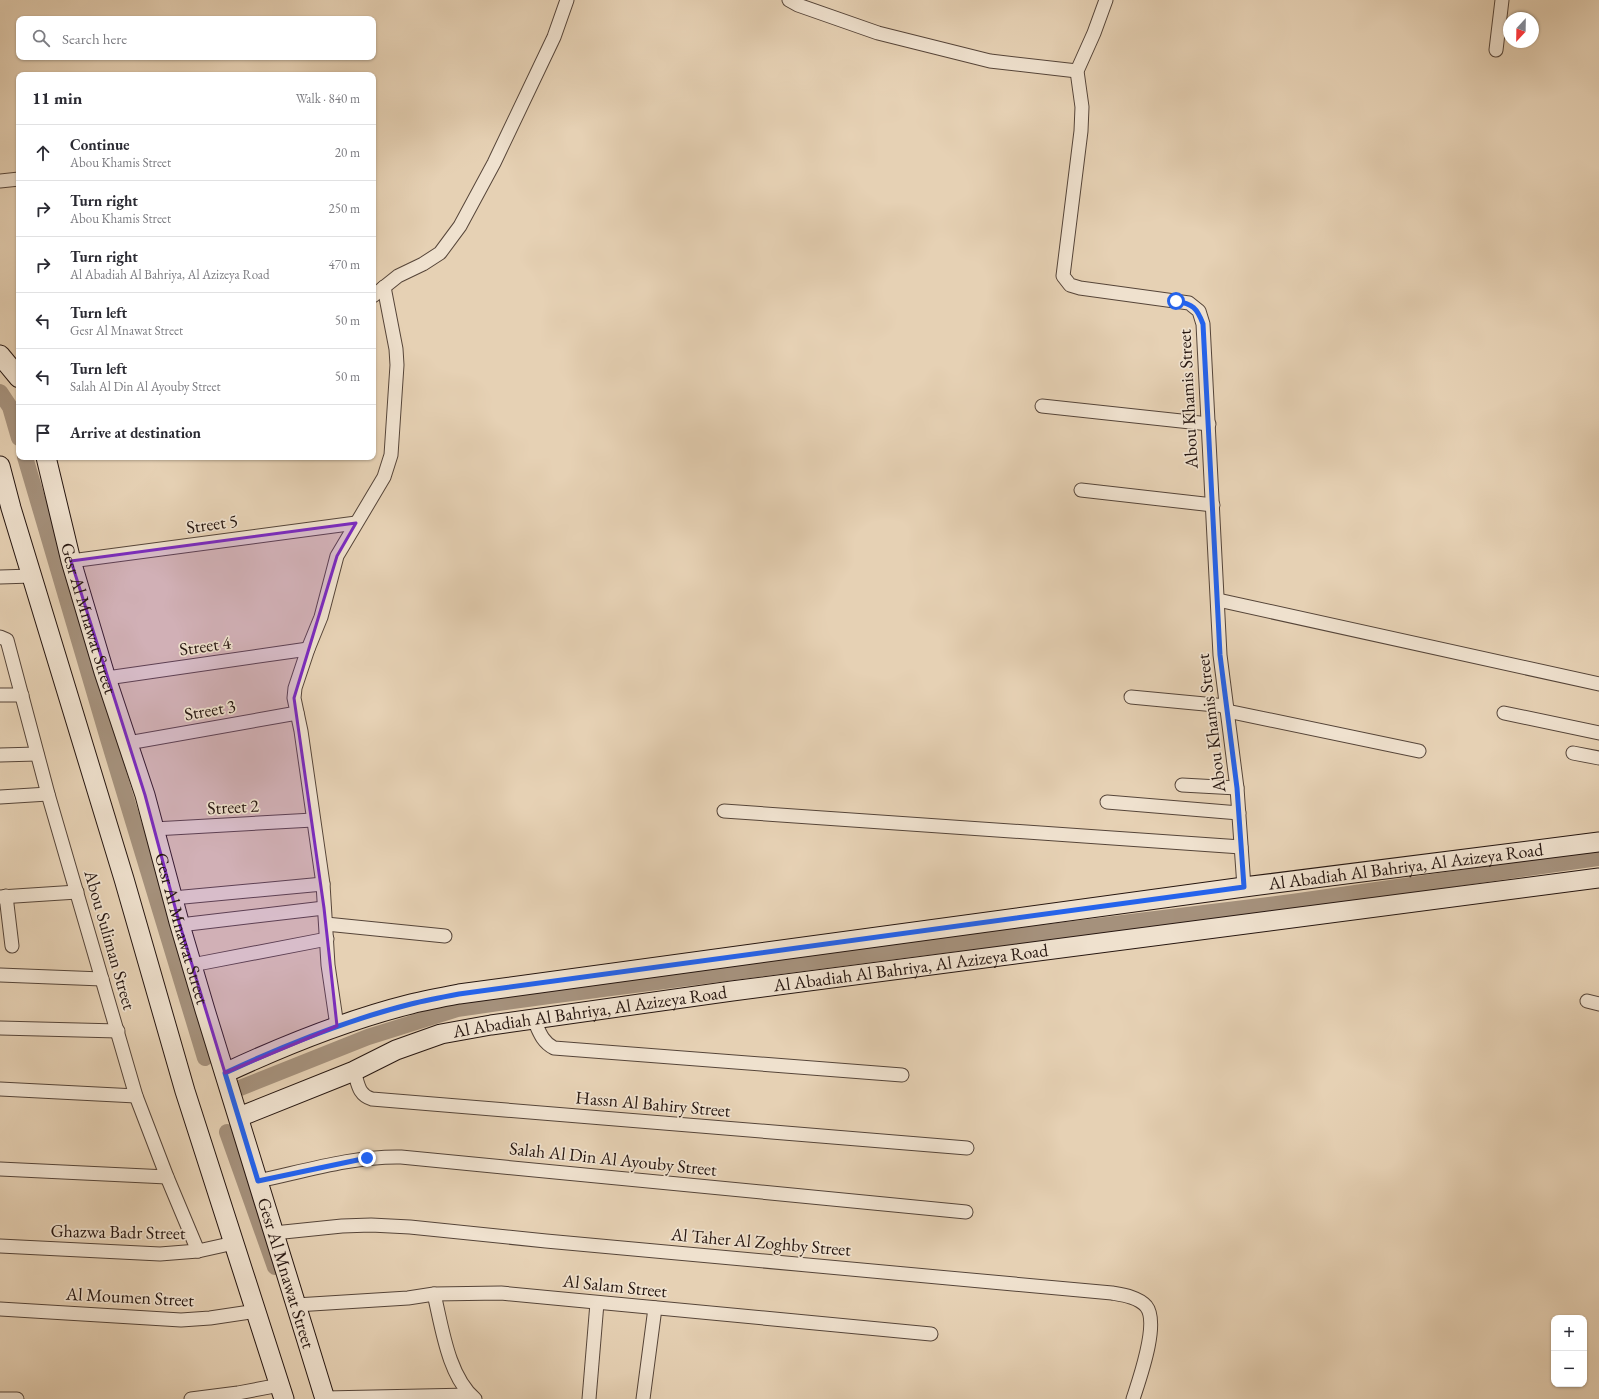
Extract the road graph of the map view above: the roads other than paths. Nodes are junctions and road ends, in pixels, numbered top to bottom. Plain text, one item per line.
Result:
1 (567, 0) edge
2 (789, 0) edge
3 (1106, 0) edge
4 (1502, 0) edge
5 (1496, 50) dead end
6 (1077, 71) junction
7 (16, 180) edge
8 (0, 181) edge
9 (384, 287) junction
10 (376, 294) edge
11 (0, 355) edge
12 (16, 374) edge
13 (1042, 406) dead end
14 (1208, 424) junction
15 (47, 460) edge
16 (0, 466) edge
17 (1081, 490) dead end
18 (1213, 505) junction
19 (6, 508) edge
20 (356, 523) junction
21 (71, 561) junction
22 (32, 576) junction
23 (0, 577) edge
24 (1218, 600) junction
25 (0, 637) edge
26 (308, 649) junction
27 (107, 678) junction
28 (1599, 684) edge
29 (0, 695) edge
30 (22, 695) junction
31 (1131, 697) dead end
32 (1227, 708) junction
33 (1504, 712) dead end
34 (297, 713) junction
35 (1599, 733) edge
36 (128, 742) junction
37 (1419, 751) dead end
38 (1573, 753) dead end
39 (37, 754) junction
40 (0, 755) edge
41 (1599, 758) edge
42 (1182, 785) dead end
43 (1237, 788) junction
44 (48, 794) junction
45 (0, 797) edge
46 (1106, 802) dead end
47 (724, 811) dead end
48 (1239, 813) junction
49 (313, 820) junction
50 (154, 829) junction
51 (1599, 842) edge
52 (1242, 847) junction
53 (1599, 878) edge
54 (323, 884) junction
55 (1244, 887) junction
56 (76, 892) junction
57 (3, 896) edge
58 (173, 898) junction
59 (324, 908) junction
60 (326, 924) junction
61 (180, 925) junction
62 (445, 936) dead end
63 (327, 939) junction
64 (12, 946) dead end
65 (192, 965) junction
66 (0, 975) edge
67 (102, 979) junction
68 (534, 1020) junction
69 (337, 1026) junction
70 (0, 1028) edge
71 (118, 1032) junction
72 (354, 1071) junction
73 (225, 1073) junction
74 (902, 1075) dead end
75 (0, 1090) edge
76 (136, 1096) junction
77 (238, 1117) junction
78 (967, 1148) dead end
79 (0, 1169) edge
80 (167, 1177) junction
81 (258, 1181) junction
82 (966, 1212) dead end
83 (274, 1233) junction
84 (234, 1243) junction
85 (0, 1246) edge
86 (198, 1251) junction
87 (434, 1294) junction
88 (597, 1303) junction
89 (296, 1305) junction
90 (655, 1308) junction
91 (0, 1309) edge
92 (257, 1311) junction
93 (931, 1334) dead end
94 (282, 1392) edge
95 (248, 1395) edge
96 (473, 1397) edge
97 (0, 1399) edge
98 (17, 1399) edge
99 (191, 1399) edge
100 (325, 1399) edge
101 (589, 1399) edge
102 (643, 1399) edge
103 (1133, 1399) edge

1 - 9 street
2 - 6 street
3 - 6 street
4 - 5 street
6 - 14 street, Abou Khamis Street
7 - 8 street
9 - 10 street
9 - 20 street
11 - 12 street
13 - 14 street
14 - 18 street, Abou Khamis Street
15 - 21 street, Gesr Al Mnawat Street
16 - 19 street
17 - 18 street
18 - 24 street, Abou Khamis Street
19 - 22 street
20 - 21 street, Street 5
20 - 26 street
21 - 27 street, Gesr Al Mnawat Street
22 - 23 street
22 - 84 street
24 - 28 street
24 - 32 street, Abou Khamis Street
25 - 30 street, Abou Suliman Street
26 - 27 street, Street 4
26 - 34 street
27 - 36 street, Gesr Al Mnawat Street
29 - 30 street
30 - 39 street, Abou Suliman Street
31 - 32 street
32 - 37 street
32 - 43 street, Abou Khamis Street
33 - 35 street
34 - 36 street, Street 3
34 - 49 street
36 - 50 street, Gesr Al Mnawat Street
38 - 41 street
39 - 40 street
39 - 44 street, Abou Suliman Street
42 - 43 street
43 - 48 street, Abou Khamis Street
44 - 45 street
44 - 56 street, Abou Suliman Street
46 - 48 street
47 - 52 street
48 - 52 street, Abou Khamis Street
49 - 50 street, Street 2
49 - 54 street
50 - 58 street, Gesr Al Mnawat Street
51 - 55 street, Al Abadiah Al Bahriya, Al Azizeya Road
52 - 55 street, Abou Khamis Street
53 - 68 street, Al Abadiah Al Bahriya, Al Azizeya Road
54 - 58 street
54 - 59 street
55 - 69 street, Al Abadiah Al Bahriya, Al Azizeya Road
56 - 57 street
56 - 67 street, Abou Suliman Street
57 - 64 street
58 - 61 street, Gesr Al Mnawat Street
59 - 60 street
59 - 61 street
60 - 62 street
60 - 63 street
61 - 65 street, Gesr Al Mnawat Street
63 - 65 street
63 - 69 street
65 - 73 street, Gesr Al Mnawat Street
66 - 67 street
67 - 71 street, Abou Suliman Street
68 - 72 street, Al Abadiah Al Bahriya, Al Azizeya Road
68 - 74 street
69 - 73 street, Al Abadiah Al Bahriya, Al Azizeya Road
70 - 71 street
71 - 76 street, Abou Suliman Street
72 - 77 street, Al Abadiah Al Bahriya, Al Azizeya Road
72 - 78 street, Hassn Al Bahiry Street
73 - 77 street, Gesr Al Mnawat Street
75 - 76 street
76 - 80 street, Abou Suliman Street
77 - 81 street, Gesr Al Mnawat Street
79 - 80 street
80 - 86 street, Abou Suliman Street
81 - 82 street, Salah Al Din Al Ayouby Street
81 - 83 street, Gesr Al Mnawat Street
83 - 89 street, Gesr Al Mnawat Street
83 - 103 street, Al Taher Al Zoghby Street
84 - 86 street, Ghazwa Badr Street
84 - 92 street
85 - 86 street, Ghazwa Badr Street
87 - 88 street, Al Salam Street
87 - 89 street, Al Salam Street
87 - 96 street
88 - 90 street, Al Salam Street
88 - 101 street
89 - 100 street, Gesr Al Mnawat Street
90 - 93 street, Al Salam Street
90 - 102 street
91 - 92 street, Al Moumen Street
92 - 94 street
94 - 95 street
95 - 99 street
96 - 100 street
97 - 98 street

